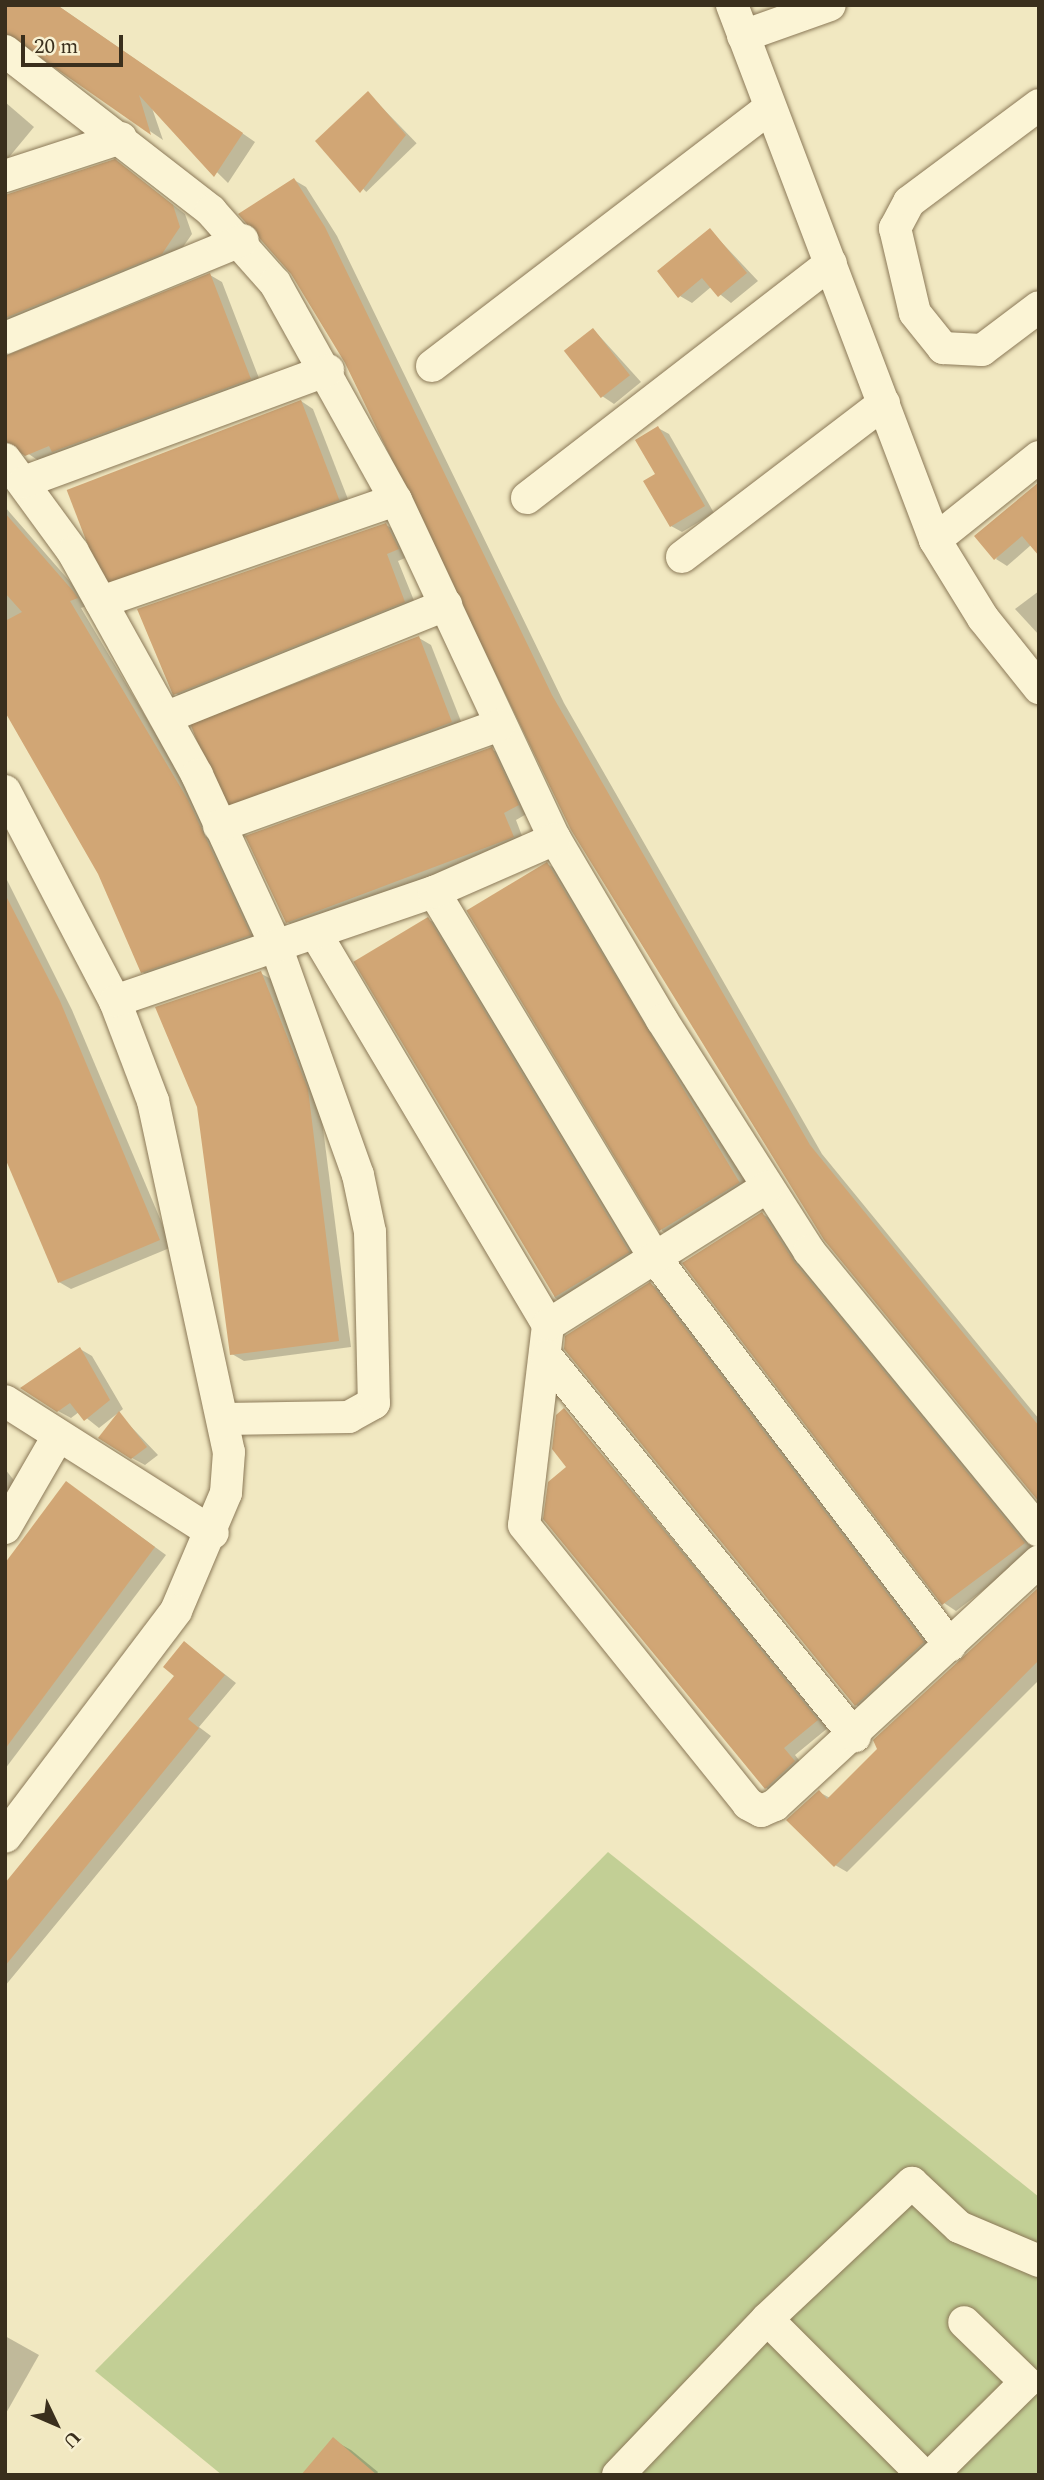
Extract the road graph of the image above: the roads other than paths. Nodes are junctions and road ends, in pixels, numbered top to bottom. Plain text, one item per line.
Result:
1 (732, 5) edge
2 (830, 5) edge
3 (743, 36) junction
4 (5, 51) edge
5 (1039, 105) edge
6 (769, 108) junction
7 (121, 138) junction
8 (5, 176) edge
9 (243, 240) junction
10 (831, 263) junction
11 (1039, 307) edge
12 (5, 338) edge
13 (432, 366) dead end
14 (328, 370) junction
15 (884, 403) junction
16 (1039, 457) edge
17 (15, 470) edge
18 (527, 498) dead end
19 (396, 500) junction
20 (936, 540) junction
21 (682, 557) dead end
22 (101, 602) junction
23 (446, 605) junction
24 (1034, 673) edge
25 (167, 717) junction
26 (499, 725) junction
27 (5, 791) edge
28 (219, 826) junction
29 (555, 839) junction
30 (434, 892) junction
31 (316, 934) junction
32 (276, 946) junction
33 (115, 1001) junction
34 (767, 1187) junction
35 (655, 1258) junction
36 (548, 1325) junction
37 (547, 1356) junction
38 (7, 1406) edge
39 (224, 1419) junction
40 (57, 1438) junction
41 (5, 1528) edge
42 (1039, 1531) edge
43 (213, 1534) junction
44 (1039, 1561) edge
45 (950, 1646) junction
46 (855, 1736) junction
47 (5, 1837) edge
48 (1039, 2261) edge
49 (767, 2319) junction
50 (964, 2322) dead end
51 (1032, 2388) edge
52 (618, 2475) edge
53 (923, 2475) edge
54 (932, 2475) edge

1 - 3 street
2 - 3 street
3 - 6 street
4 - 7 street
5 - 11 street
6 - 10 street
6 - 13 street
7 - 8 street
7 - 9 street
9 - 12 street
9 - 14 street
10 - 15 street
10 - 18 street
14 - 17 street
14 - 19 street
15 - 20 street
15 - 21 street
16 - 20 street
17 - 22 street
19 - 22 street
19 - 23 street
20 - 24 street
22 - 25 street
23 - 25 street
23 - 26 street
25 - 28 street
26 - 28 street
26 - 29 street
27 - 33 street
28 - 32 street
29 - 30 street
29 - 34 street
30 - 31 street
30 - 35 street
31 - 32 street
31 - 36 street
32 - 33 street
32 - 39 street
33 - 39 street
34 - 35 street
34 - 42 street
35 - 36 street
35 - 45 street
36 - 37 street
37 - 46 street
37 - 46 street
38 - 40 street
39 - 43 street
40 - 41 street
40 - 43 street
43 - 47 street
44 - 45 street
45 - 46 street
48 - 49 street
49 - 52 street
49 - 53 street
50 - 51 street
51 - 54 street

